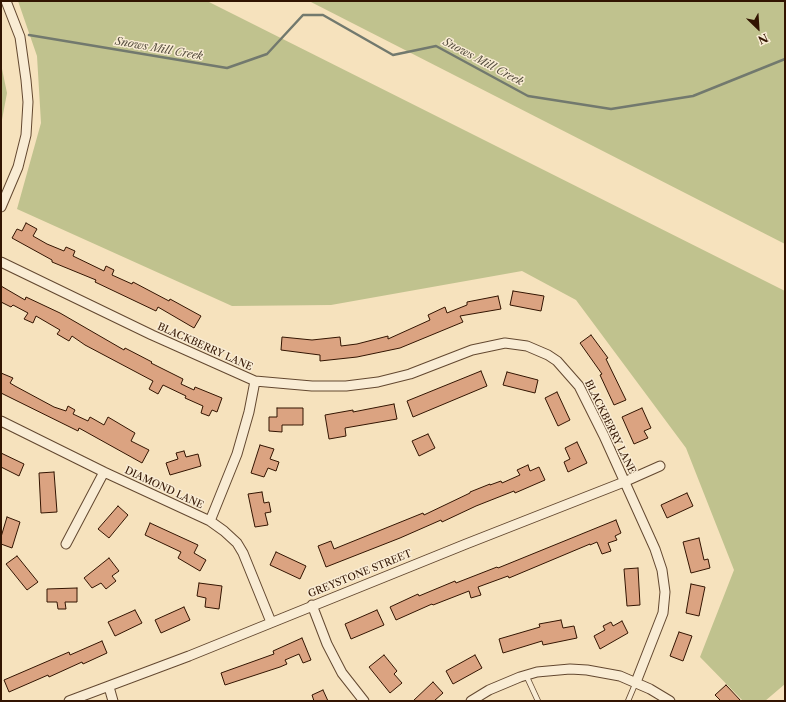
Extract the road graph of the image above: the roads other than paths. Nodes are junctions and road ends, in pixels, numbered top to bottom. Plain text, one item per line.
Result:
1 (6, 1) edge
2 (1, 207) edge
3 (1, 262) edge
4 (254, 380) junction
5 (1, 421) edge
6 (660, 466) dead end
7 (104, 472) junction
8 (624, 482) junction
9 (210, 521) junction
10 (66, 544) dead end
11 (312, 605) junction
12 (271, 622) junction
13 (526, 675) junction
14 (636, 682) junction
15 (109, 687) junction
16 (69, 701) edge
17 (113, 701) edge
18 (364, 701) edge
19 (472, 701) edge
20 (538, 701) edge
21 (628, 701) edge
22 (670, 701) edge

1 - 2 street
3 - 4 street, BLACKBERRY LANE
4 - 8 street, BLACKBERRY LANE
4 - 9 street
5 - 7 street, DIAMOND LANE
6 - 8 street, GREYSTONE STREET
7 - 9 street, DIAMOND LANE
7 - 10 street
8 - 11 street, GREYSTONE STREET
8 - 14 street, BLACKBERRY LANE
9 - 12 street, DIAMOND LANE
11 - 12 street, GREYSTONE STREET
11 - 18 street
12 - 15 street, GREYSTONE STREET
13 - 14 street
13 - 19 street
13 - 20 lane
14 - 21 lane
14 - 22 street
15 - 16 street, GREYSTONE STREET
15 - 17 street

